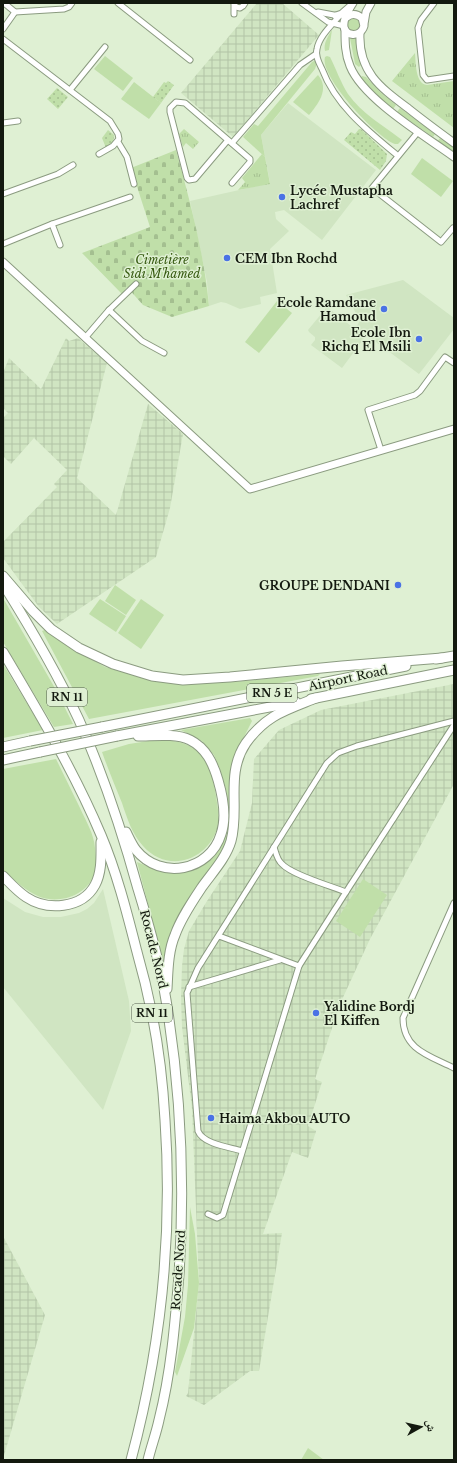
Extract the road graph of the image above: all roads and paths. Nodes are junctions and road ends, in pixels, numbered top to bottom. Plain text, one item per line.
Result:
1 (4, 3) edge
2 (72, 3) edge
3 (118, 3) edge
4 (234, 3) edge
5 (302, 3) edge
6 (371, 3) edge
7 (434, 3) edge
8 (244, 4) edge
9 (352, 5) edge
10 (313, 11) junction
11 (15, 12) junction
12 (341, 16) junction
13 (330, 23) junction
14 (364, 24) junction
15 (344, 28) junction
16 (3, 29) edge
17 (360, 33) junction
18 (3, 39) edge
19 (105, 47) dead end
20 (316, 54) junction
21 (190, 60) dead end
22 (367, 68) junction
23 (354, 74) junction
24 (454, 76) edge
25 (70, 90) junction
26 (18, 121) dead end
27 (3, 123) edge
28 (418, 132) junction
29 (118, 142) junction
30 (230, 142) junction
31 (454, 143) edge
32 (99, 154) dead end
33 (397, 155) junction
34 (454, 157) edge
35 (73, 165) dead end
36 (232, 183) dead end
37 (134, 184) dead end
38 (3, 194) edge
39 (130, 197) dead end
40 (52, 224) junction
41 (454, 229) edge
42 (3, 244) edge
43 (60, 245) dead end
44 (3, 262) edge
45 (136, 284) dead end
46 (109, 310) junction
47 (85, 338) junction
48 (164, 354) dead end
49 (454, 364) edge
50 (454, 429) edge
51 (381, 450) junction
52 (3, 576) edge
53 (3, 584) edge
54 (3, 652) edge
55 (454, 656) edge
56 (442, 658) junction
57 (454, 670) edge
58 (316, 698) junction
59 (454, 721) edge
60 (454, 725) edge
61 (117, 736) junction
62 (3, 747) edge
63 (3, 760) edge
64 (117, 816) junction
65 (102, 837) junction
66 (274, 847) junction
67 (3, 876) edge
68 (346, 892) junction
69 (454, 903) edge
70 (219, 936) junction
71 (280, 960) junction
72 (299, 966) junction
73 (189, 986) junction
74 (166, 998) junction
75 (454, 1068) edge
76 (242, 1151) junction
77 (208, 1214) dead end
78 (131, 1460) edge
79 (148, 1460) edge

1 - 11 street
2 - 11 street
3 - 21 street
4 - 8 street
5 - 10 street
6 - 14 street
7 - 24 street
9 - 12 street
10 - 12 street
10 - 13 street
11 - 16 street
12 - 13 street
12 - 14 street
12 - 15 street
13 - 15 street
13 - 20 street
14 - 17 street
15 - 17 street
15 - 23 street
17 - 22 street
18 - 25 street
19 - 25 street
20 - 30 street
20 - 33 street
22 - 23 street
22 - 31 street
23 - 28 street
25 - 29 street
26 - 27 street
28 - 33 street
28 - 34 street
29 - 32 street
29 - 37 street
30 - 30 street
30 - 36 street
33 - 41 street
35 - 38 street
39 - 40 street
40 - 42 street
40 - 43 street
44 - 47 street
45 - 46 street
46 - 47 street
46 - 48 street
47 - 51 street
49 - 51 street
50 - 51 street
52 - 56 highway
53 - 64 highway, Rocade Nord / RN 11
54 - 65 highway, Rocade Nord / RN 11
55 - 56 highway, Airport Road / RN 5 E
56 - 62 highway, Airport Road / RN 5 E, bridge
57 - 58 highway, Airport Road / RN 5 E
58 - 61 highway, Airport Road / RN 5 E
58 - 74 highway
59 - 66 street
60 - 68 street
61 - 63 highway, RN 5 E, bridge
61 - 64 highway
64 - 74 highway, Rocade Nord / RN 11
65 - 67 highway
65 - 78 highway, Rocade Nord / RN 11
66 - 68 street
66 - 70 street
68 - 72 street
69 - 75 street
70 - 71 street
70 - 73 street
71 - 72 street
71 - 73 street
72 - 76 street
73 - 76 street
74 - 79 highway, Rocade Nord / RN 11
76 - 77 street

